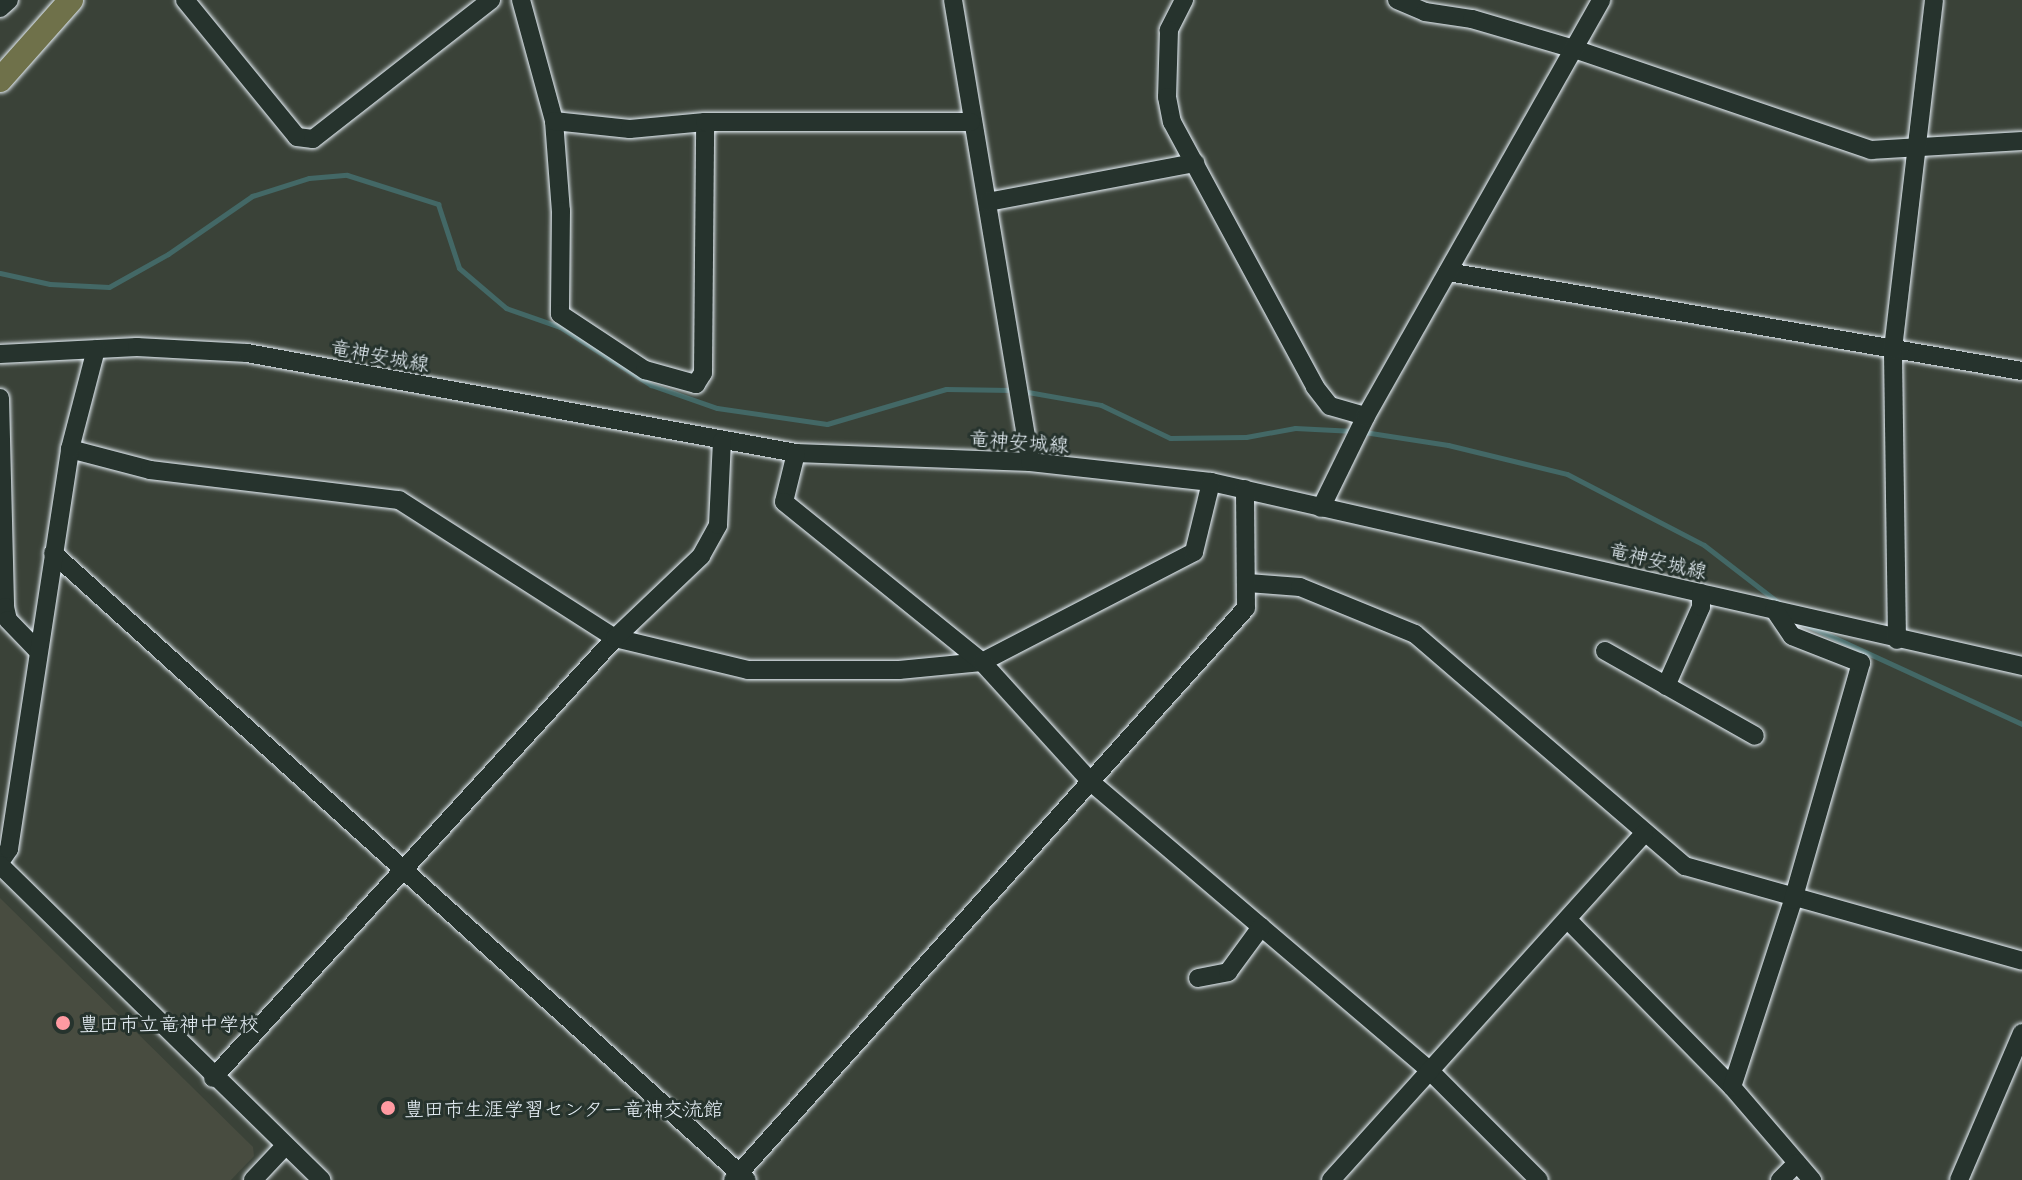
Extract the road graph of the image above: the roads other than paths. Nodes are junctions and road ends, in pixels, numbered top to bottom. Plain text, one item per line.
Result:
1 (9, 0) edge
2 (71, 0) edge
3 (185, 0) edge
4 (491, 0) edge
5 (521, 0) edge
6 (953, 0) edge
7 (1184, 0) edge
8 (1397, 0) edge
9 (1601, 0) edge
10 (1934, 0) edge
11 (0, 8) edge
12 (1574, 49) junction
13 (0, 80) edge
14 (554, 121) junction
15 (705, 122) junction
16 (971, 122) junction
17 (2022, 141) edge
18 (1920, 148) junction
19 (1195, 163) junction
20 (988, 202) junction
21 (1448, 272) junction
22 (96, 349) junction
23 (1893, 349) junction
24 (0, 354) edge
25 (2022, 371) edge
26 (0, 398) edge
27 (1366, 416) junction
28 (722, 441) junction
29 (70, 449) junction
30 (796, 453) junction
31 (1030, 462) junction
32 (1211, 482) junction
33 (1245, 489) junction
34 (1321, 508) junction
35 (53, 553) junction
36 (1248, 583) junction
37 (1701, 593) junction
38 (2, 606) edge
39 (1774, 609) junction
40 (615, 638) junction
41 (1897, 640) junction
42 (38, 651) junction
43 (1605, 651) dead end
44 (982, 662) junction
45 (2022, 666) edge
46 (1666, 686) junction
47 (1755, 736) dead end
48 (1092, 783) junction
49 (1644, 834) junction
50 (0, 864) edge
51 (404, 873) junction
52 (1793, 900) junction
53 (1568, 920) junction
54 (1261, 927) junction
55 (2022, 961) edge
56 (1198, 978) dead end
57 (2022, 1033) edge
58 (1430, 1071) junction
59 (213, 1078) junction
60 (1732, 1087) junction
61 (285, 1146) junction
62 (1797, 1163) junction
63 (739, 1178) edge
64 (253, 1180) edge
65 (322, 1180) edge
66 (1331, 1180) edge
67 (1539, 1180) edge
68 (1780, 1180) edge
69 (1812, 1180) edge
70 (1959, 1180) edge

1 - 11 street
2 - 13 main road
3 - 4 street
5 - 14 street
6 - 16 street
7 - 19 street
8 - 12 street
9 - 12 street
10 - 18 street
12 - 18 street
12 - 21 street
14 - 15 street
14 - 15 street
15 - 16 street
16 - 20 street
17 - 18 street
18 - 23 street
19 - 20 street
19 - 27 street
20 - 31 street
21 - 23 street
21 - 27 street
22 - 24 street, 竜神安城線
22 - 28 street, 竜神安城線
22 - 29 street
23 - 25 street
23 - 41 street
26 - 38 street
27 - 34 street
28 - 30 street, 竜神安城線
28 - 40 street
29 - 35 street
29 - 40 street
30 - 31 street, 竜神安城線
30 - 44 street
31 - 32 street, 竜神安城線
32 - 33 street, 竜神安城線
32 - 44 street
33 - 34 street, 竜神安城線
33 - 36 street
34 - 37 street, 竜神安城線
35 - 42 street
35 - 51 street
36 - 48 street
36 - 49 street
37 - 39 street, 竜神安城線
37 - 46 street
38 - 42 street
39 - 41 street, 竜神安城線
39 - 52 street
40 - 44 street
40 - 51 street
41 - 45 street, 竜神安城線
42 - 50 street
43 - 46 street
44 - 48 street
46 - 47 street
48 - 54 street
48 - 63 street
49 - 52 street
49 - 53 street
50 - 59 street
51 - 59 street
51 - 63 street
52 - 55 street
52 - 60 street
53 - 58 street
53 - 60 street
54 - 56 street
54 - 58 street
57 - 70 street
58 - 66 street
58 - 67 street
59 - 61 street
60 - 62 street
61 - 64 street
61 - 65 street
62 - 68 street
62 - 69 street

